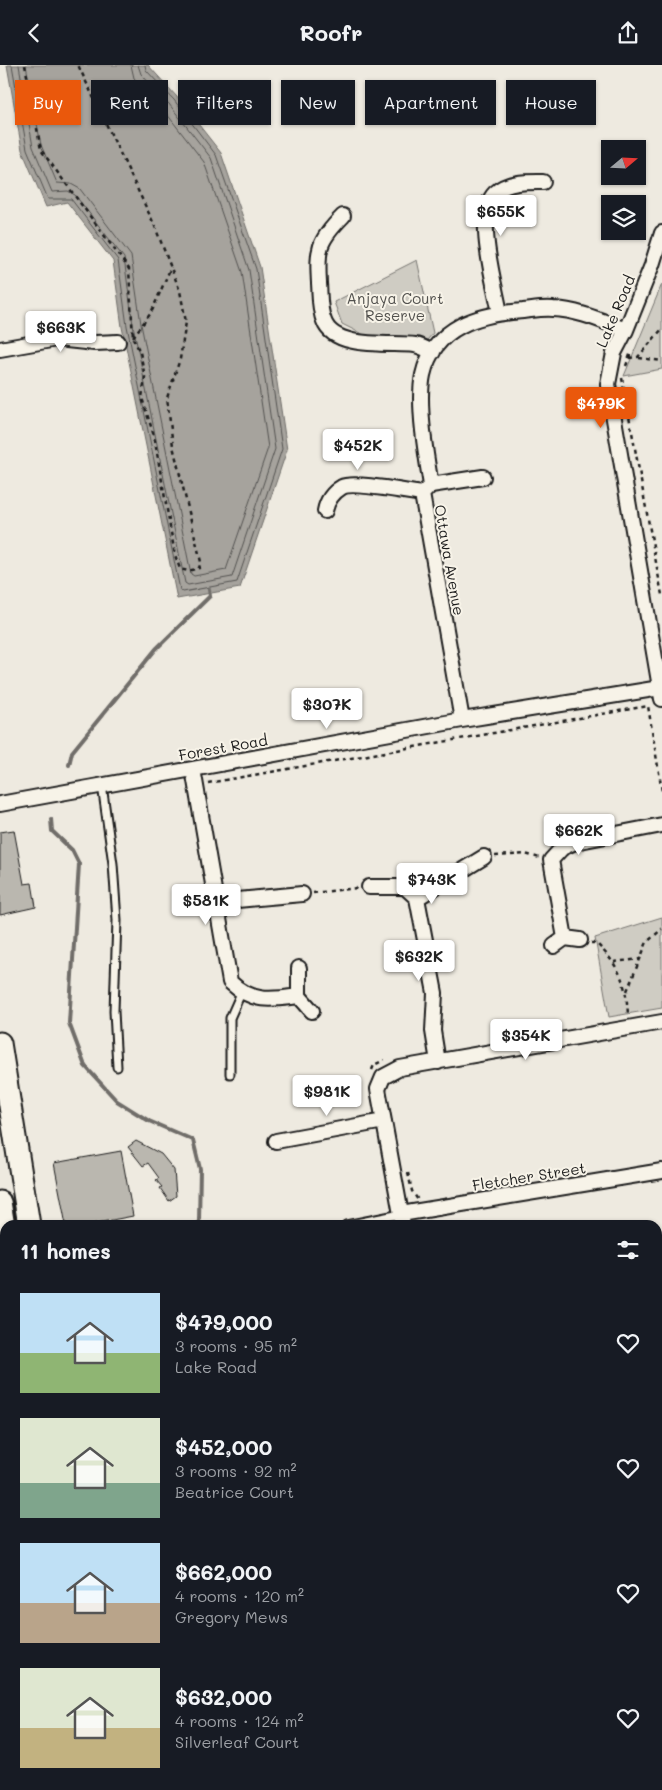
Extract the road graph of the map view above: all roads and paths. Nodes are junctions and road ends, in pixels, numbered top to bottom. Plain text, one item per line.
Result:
1 (25, 65) edge
2 (78, 65) edge
3 (543, 182) dead end
4 (343, 216) dead end
5 (662, 233) edge
6 (171, 267) junction
7 (500, 313) junction
8 (662, 329) edge
9 (626, 330) junction
10 (133, 338) junction
11 (118, 342) joint
12 (633, 345) dead end
13 (0, 349) edge
14 (433, 352) junction
15 (638, 357) junction
16 (628, 358) junction
17 (662, 361) edge
18 (625, 367) dead end
19 (622, 376) dead end
20 (483, 477) dead end
21 (427, 489) junction
22 (324, 511) dead end
23 (662, 595) edge
24 (657, 635) edge
25 (661, 693) edge
26 (462, 720) junction
27 (193, 769) junction
28 (204, 784) dead end
29 (102, 785) junction
30 (662, 791) edge
31 (0, 804) edge
32 (662, 825) edge
33 (484, 857) joint
34 (551, 860) junction
35 (368, 887) joint
36 (302, 894) joint
37 (417, 898) junction
38 (216, 902) junction
39 (662, 929) edge
40 (580, 941) joint
41 (640, 959) junction
42 (614, 962) junction
43 (299, 969) dead end
44 (626, 992) junction
45 (241, 993) junction
46 (299, 995) junction
47 (312, 1011) dead end
48 (628, 1015) dead end
49 (662, 1022) edge
50 (0, 1043) edge
51 (438, 1062) junction
52 (117, 1067) dead end
53 (230, 1074) dead end
54 (384, 1121) junction
55 (276, 1141) dead end
56 (662, 1171) edge
57 (408, 1172) dead end
58 (418, 1201) dead end
59 (0, 1202) edge
60 (3, 1220) edge
61 (28, 1220) edge
62 (402, 1220) edge

1 - 10 path
2 - 6 path
3 - 7 street
4 - 14 street
5 - 9 street, Lake Road
6 - 10 path
6 - 10 path
7 - 9 street, Ottawa Avenue
7 - 14 street, Ottawa Avenue
8 - 15 path
9 - 24 street, Lake Road
10 - 11 path
11 - 13 street
12 - 16 path
14 - 21 street, Ottawa Avenue
15 - 16 path
15 - 17 path
16 - 18 path
19 - 23 path
20 - 21 street
21 - 22 street
21 - 26 street, Ottawa Avenue
24 - 25 street, Lake Road
25 - 26 street, Forest Road
26 - 27 street, Forest Road
27 - 29 street, Forest Road
27 - 38 street
28 - 30 path
29 - 31 street, Forest Road
29 - 52 lane
32 - 34 street
33 - 34 path
33 - 37 street
34 - 40 street
35 - 36 path
35 - 37 street
36 - 38 street
37 - 51 street
38 - 45 street
39 - 41 path
40 - 42 path
41 - 42 path
41 - 44 path
42 - 44 path
43 - 46 street
44 - 48 path
45 - 46 street
45 - 53 lane
46 - 47 street
49 - 51 street
50 - 61 main road
51 - 54 street
54 - 55 street
54 - 62 street
56 - 62 street, Fletcher Street
57 - 58 path
59 - 60 main road

